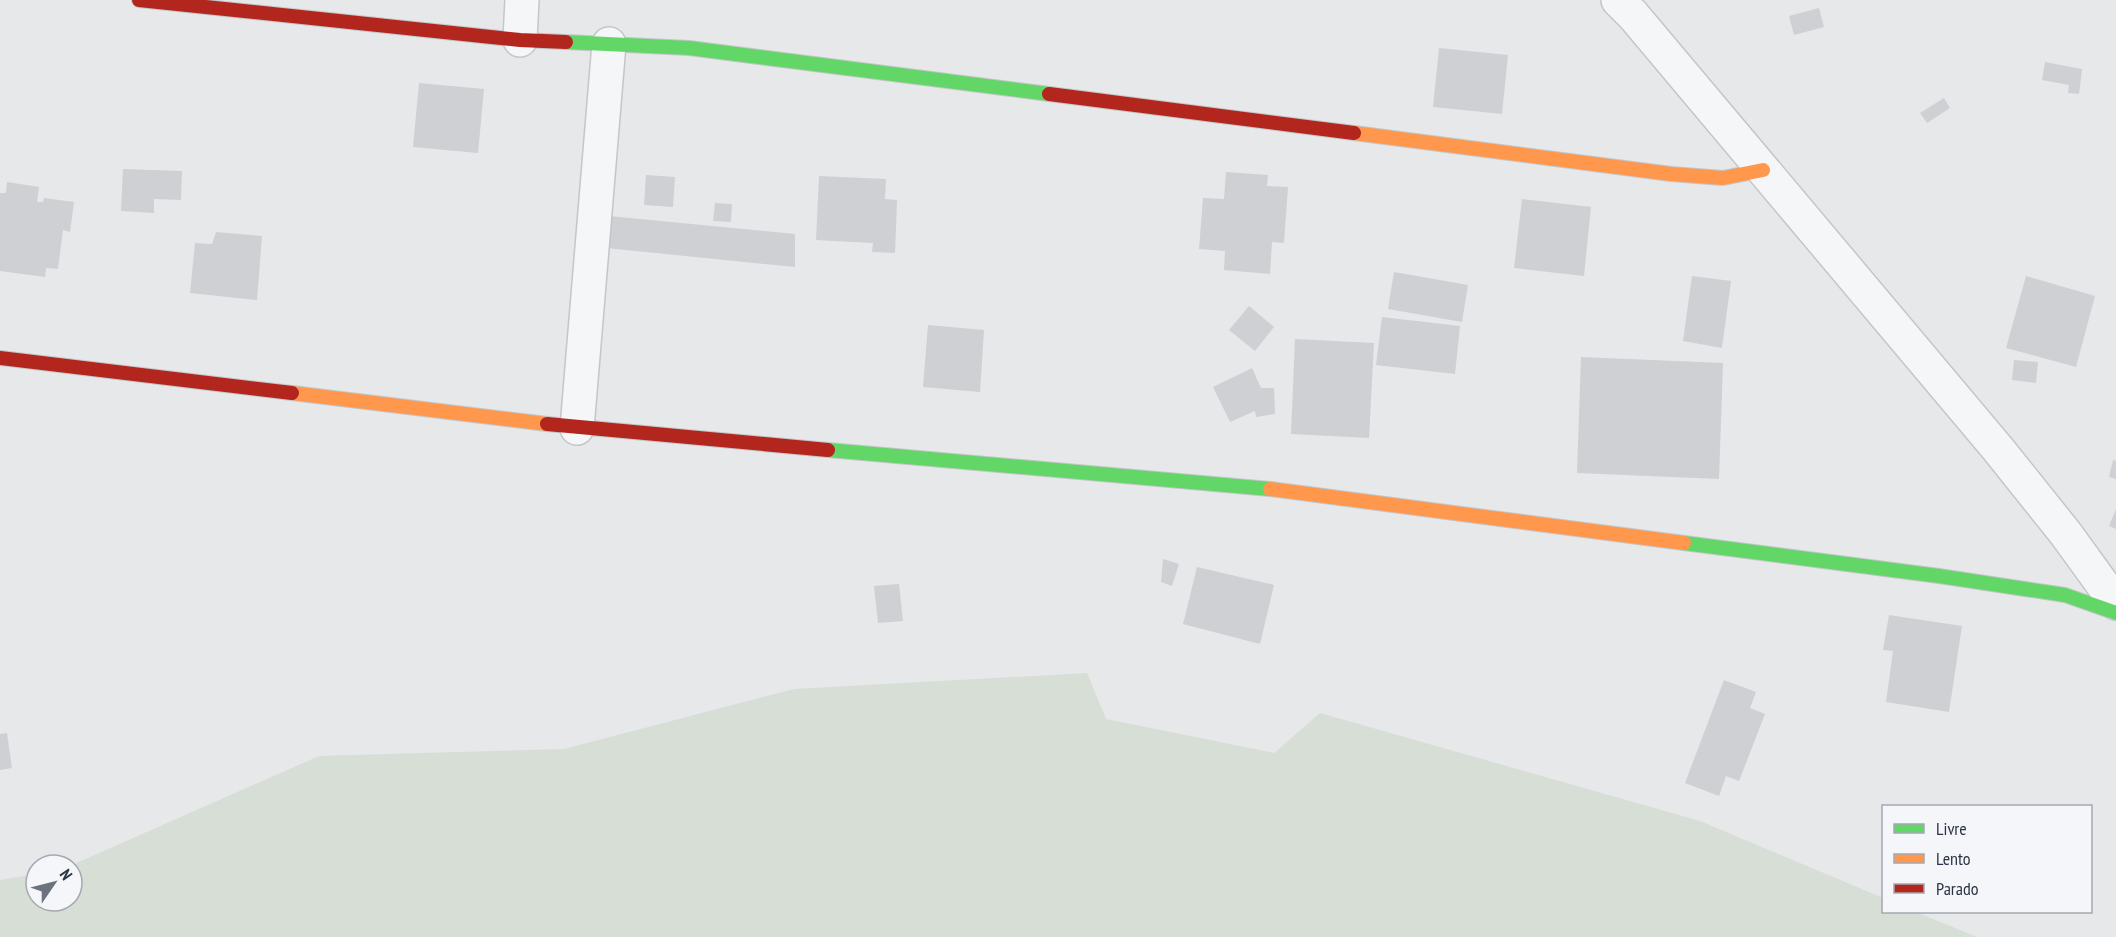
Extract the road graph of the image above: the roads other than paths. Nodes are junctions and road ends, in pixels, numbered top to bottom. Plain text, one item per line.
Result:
1 (139, 0) edge
2 (522, 0) edge
3 (1618, 0) edge
4 (520, 40) junction
5 (609, 44) junction
6 (1763, 170) junction
7 (0, 358) edge
8 (577, 428) junction
9 (2116, 603) edge
10 (2116, 613) edge

1 - 4 street
2 - 4 street
3 - 6 street
4 - 5 street
5 - 6 street
5 - 8 street
6 - 9 street
7 - 8 street
8 - 10 street

